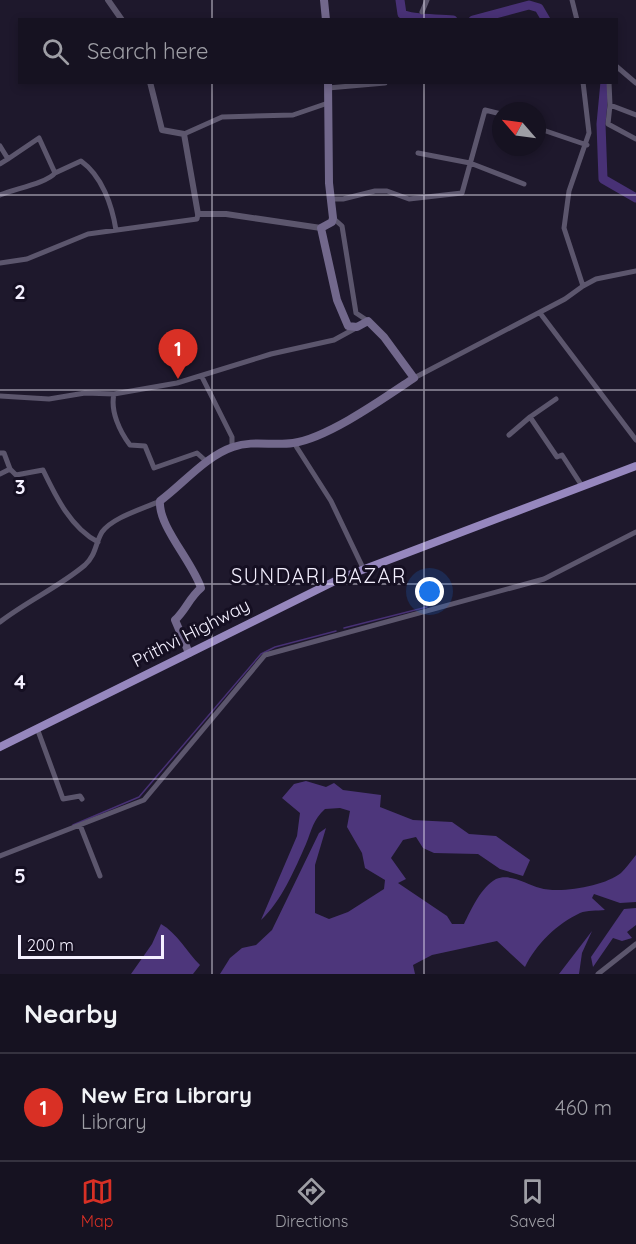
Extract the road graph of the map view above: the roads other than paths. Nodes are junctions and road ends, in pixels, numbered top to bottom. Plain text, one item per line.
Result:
1 (108, 0) edge
2 (324, 0) edge
3 (427, 0) edge
4 (572, 0) edge
5 (422, 12) dead end
6 (121, 18) edge
7 (326, 18) edge
8 (576, 18) edge
9 (618, 68) edge
10 (636, 83) edge
11 (150, 84) edge
12 (356, 84) edge
13 (583, 84) edge
14 (609, 84) edge
15 (328, 85) edge
16 (328, 103) junction
17 (610, 105) junction
18 (492, 112) edge
19 (636, 115) edge
20 (546, 131) edge
21 (184, 134) junction
22 (636, 139) edge
23 (587, 145) junction
24 (0, 146) edge
25 (418, 153) dead end
26 (8, 159) junction
27 (470, 163) junction
28 (0, 164) edge
29 (55, 173) junction
30 (524, 184) dead end
31 (0, 195) edge
32 (331, 199) junction
33 (198, 214) junction
34 (333, 218) junction
35 (321, 228) junction
36 (116, 231) junction
37 (0, 263) edge
38 (636, 271) edge
39 (583, 286) junction
40 (540, 312) junction
41 (368, 321) junction
42 (357, 327) junction
43 (202, 377) junction
44 (414, 378) junction
45 (114, 394) junction
46 (0, 396) edge
47 (556, 399) dead end
48 (530, 417) junction
49 (509, 435) dead end
50 (636, 440) edge
51 (294, 443) junction
52 (232, 447) junction
53 (0, 453) edge
54 (207, 462) junction
55 (636, 465) edge
56 (10, 469) junction
57 (0, 474) edge
58 (582, 486) junction
59 (160, 501) junction
60 (636, 532) edge
61 (98, 542) junction
62 (364, 570) junction
63 (0, 622) edge
64 (189, 653) junction
65 (37, 728) junction
66 (0, 747) edge
67 (82, 799) dead end
68 (80, 825) junction
69 (0, 856) edge
70 (100, 876) dead end
71 (636, 944) edge
72 (598, 974) edge

1 - 6 street
2 - 7 main road
3 - 5 street
4 - 8 street
9 - 10 street
11 - 21 street
12 - 15 street
13 - 23 street
14 - 17 street
15 - 16 main road
16 - 21 street
16 - 32 main road
17 - 19 street
17 - 22 street
18 - 27 street
20 - 23 street
21 - 33 street
23 - 39 street
24 - 26 street
25 - 27 street
26 - 28 street
26 - 29 street
27 - 30 street
27 - 32 street
29 - 31 street
29 - 36 street
32 - 34 main road
33 - 35 street
33 - 36 street
34 - 35 main road
34 - 41 street
35 - 42 main road
36 - 37 street
38 - 39 street
39 - 40 street
40 - 44 street
40 - 50 street
41 - 42 main road
41 - 44 main road
42 - 43 street
43 - 45 street
43 - 52 street
44 - 51 main road
45 - 46 street
45 - 54 street
47 - 48 street
48 - 49 street
48 - 58 street
51 - 52 main road
51 - 62 street
52 - 54 main road
53 - 56 street
54 - 59 main road
55 - 58 highway, Prithvi Highway
56 - 57 street
56 - 61 street
58 - 62 highway, Prithvi Highway
59 - 61 street
59 - 64 main road
60 - 68 street
61 - 63 street
62 - 64 highway, Prithvi Highway
64 - 65 highway, Prithvi Highway
65 - 66 highway, Prithvi Highway
65 - 67 street
68 - 69 street
68 - 70 street
71 - 72 street

